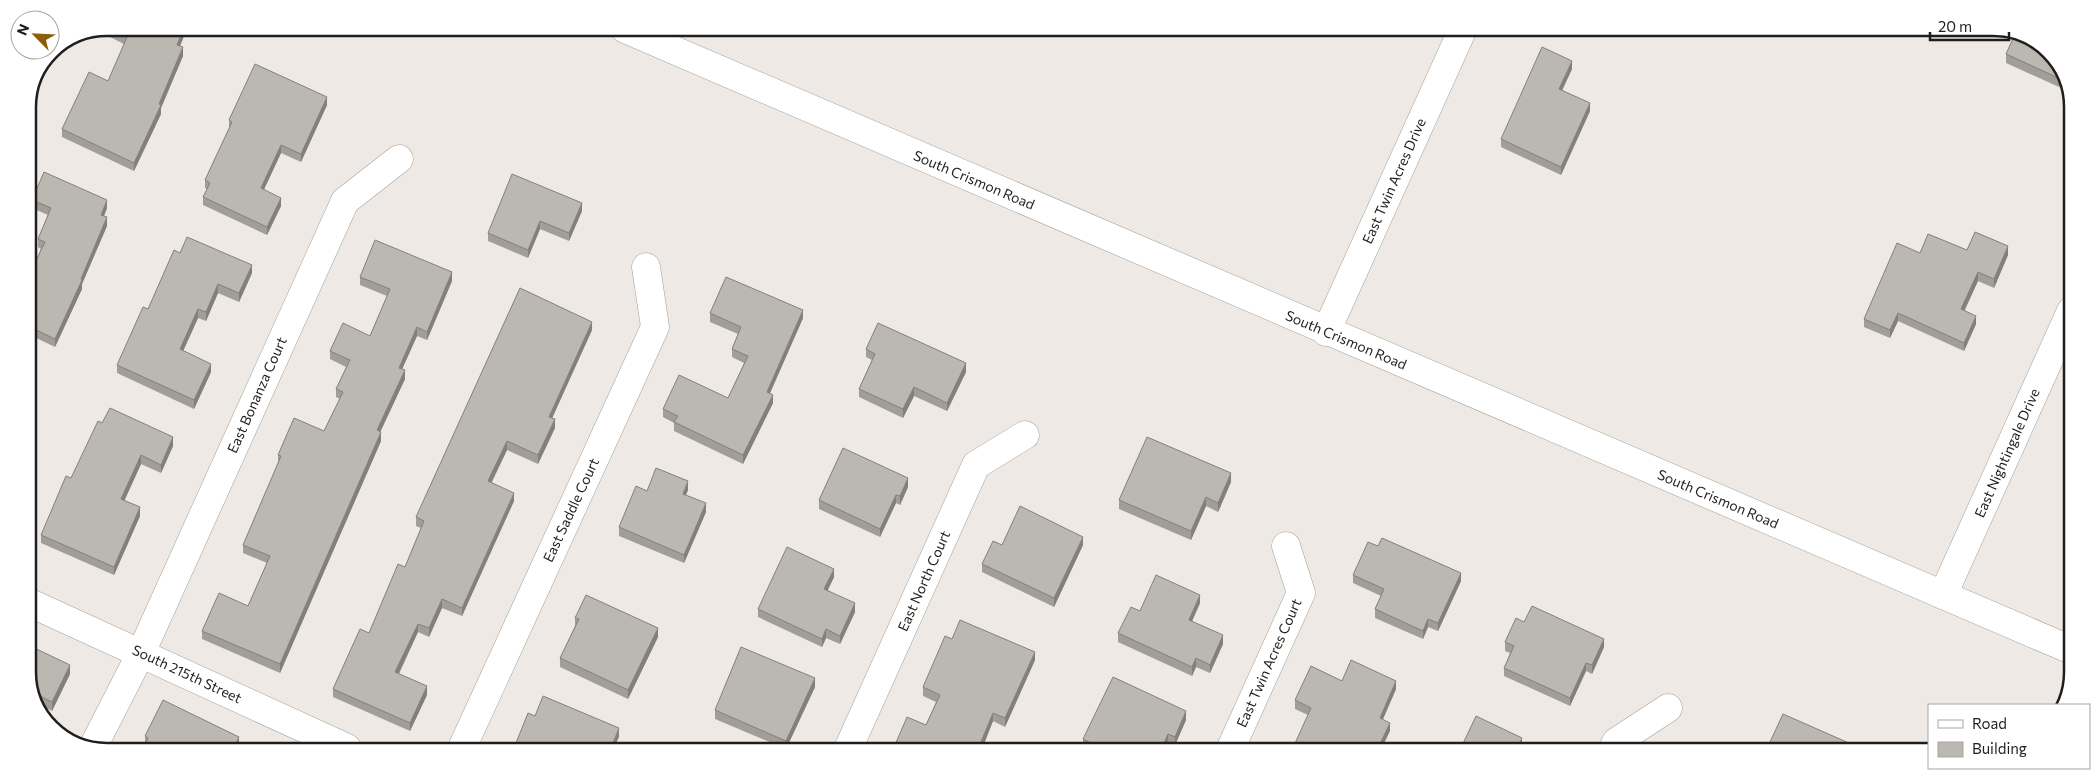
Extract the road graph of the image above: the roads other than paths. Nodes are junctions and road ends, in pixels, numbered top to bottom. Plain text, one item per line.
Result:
1 (641, 36) edge
2 (1459, 36) edge
3 (400, 159) dead end
4 (646, 267) dead end
5 (2064, 327) edge
6 (1326, 332) junction
7 (1025, 435) dead end
8 (1286, 546) dead end
9 (1943, 595) junction
10 (36, 606) edge
11 (2064, 647) edge
12 (141, 653) junction
13 (1668, 708) dead end
14 (96, 741) edge
15 (336, 743) edge
16 (464, 743) edge
17 (851, 743) edge
18 (1233, 743) edge
19 (1616, 743) edge

1 - 6 street, South Crismon Road
2 - 6 street, East Twin Acres Drive
3 - 12 street, East Bonanza Court
4 - 16 street, East Saddle Court
5 - 9 street, East Nightingale Drive
6 - 9 street, South Crismon Road
7 - 17 street, East North Court
8 - 18 street, East Twin Acres Court
9 - 11 street, South Crismon Road
10 - 12 street, South 215th Street
12 - 14 street, East Bonanza Court
12 - 15 street, South 215th Street
13 - 19 street

